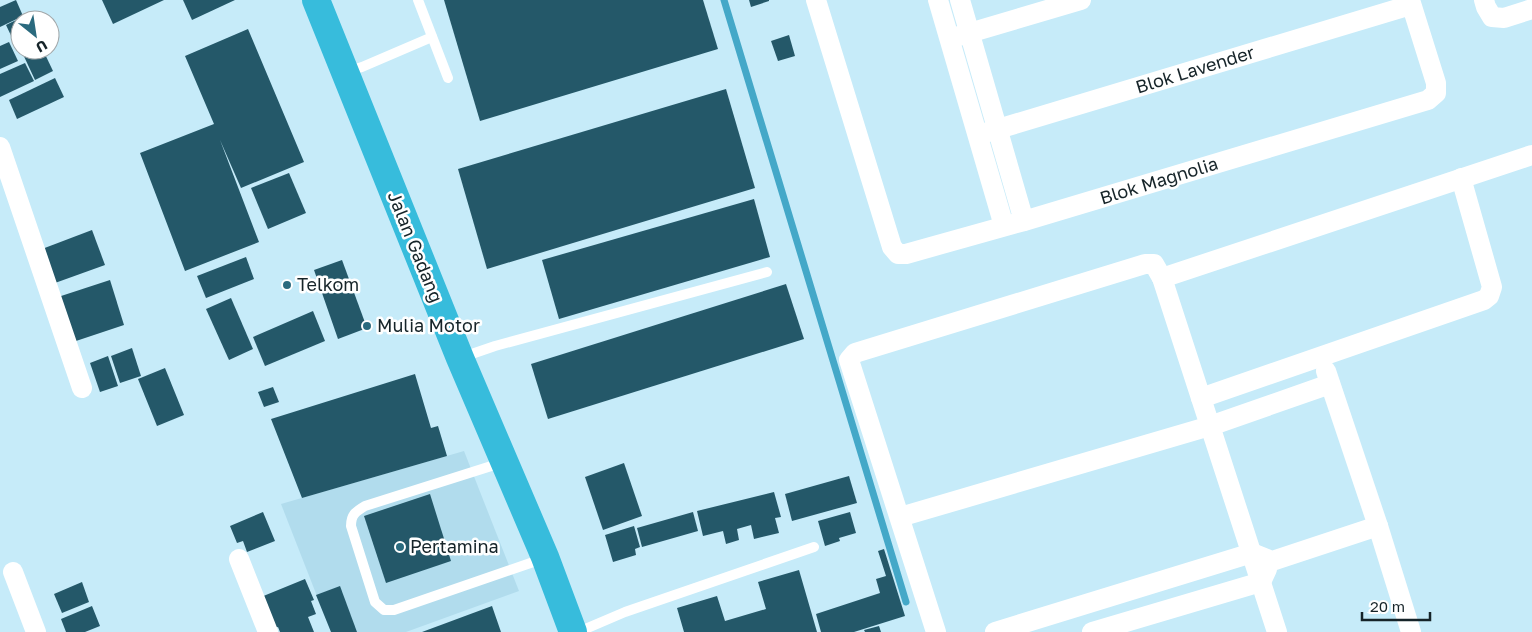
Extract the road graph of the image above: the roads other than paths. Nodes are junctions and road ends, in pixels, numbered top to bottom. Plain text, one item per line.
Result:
1 (316, 0) edge
2 (418, 0) edge
3 (816, 0) edge
4 (938, 0) edge
5 (960, 0) edge
6 (1081, 0) edge
7 (1484, 0) edge
8 (1411, 3) edge
9 (1532, 9) edge
10 (970, 33) junction
11 (432, 37) junction
12 (949, 38) junction
13 (344, 73) junction
14 (448, 78) dead end
15 (997, 129) junction
16 (978, 135) junction
17 (0, 147) edge
18 (1532, 155) edge
19 (1461, 178) junction
20 (1024, 221) junction
21 (1004, 226) junction
22 (768, 272) dead end
23 (1162, 278) junction
24 (1322, 357) junction
25 (460, 358) junction
26 (1330, 384) junction
27 (82, 388) dead end
28 (1201, 398) junction
29 (1210, 426) junction
30 (504, 462) junction
31 (900, 517) junction
32 (1378, 526) junction
33 (814, 547) dead end
34 (1252, 553) junction
35 (546, 557) junction
36 (240, 559) dead end
37 (1272, 561) junction
38 (13, 572) dead end
39 (1261, 582) junction
40 (1086, 605) junction
41 (36, 632) edge
42 (268, 632) edge
43 (573, 632) edge
44 (578, 632) edge
45 (936, 632) edge
46 (995, 632) edge
47 (1093, 632) edge
48 (1277, 632) edge
49 (1411, 632) edge

1 - 13 highway, Jalan Gadang
2 - 11 lane
3 - 21 street, Blok Magnolia
4 - 12 street
5 - 10 street
6 - 10 street
7 - 9 street
8 - 15 street, Blok Lavender
8 - 20 street, Blok Magnolia
10 - 12 street
10 - 15 street
11 - 13 lane
11 - 14 lane
12 - 16 street
13 - 25 highway, Jalan Gadang
15 - 16 street, Blok Lavender
15 - 20 street
16 - 21 street
17 - 27 street
18 - 19 street
19 - 23 street
19 - 24 street
20 - 21 street, Blok Magnolia
22 - 25 lane
23 - 28 street
23 - 31 street
24 - 26 street
24 - 28 street
25 - 30 highway, Jalan Gadang
26 - 29 street
26 - 32 street
28 - 29 street
29 - 31 street
29 - 34 street
30 - 35 highway, Jalan Gadang
30 - 35 lane
31 - 45 street
32 - 37 street
32 - 49 street
33 - 44 lane
34 - 37 street
34 - 39 street
34 - 40 street
35 - 43 highway, Jalan Gadang
36 - 42 street
37 - 39 street
38 - 41 street
39 - 47 street
39 - 48 street
40 - 46 street
40 - 47 street

